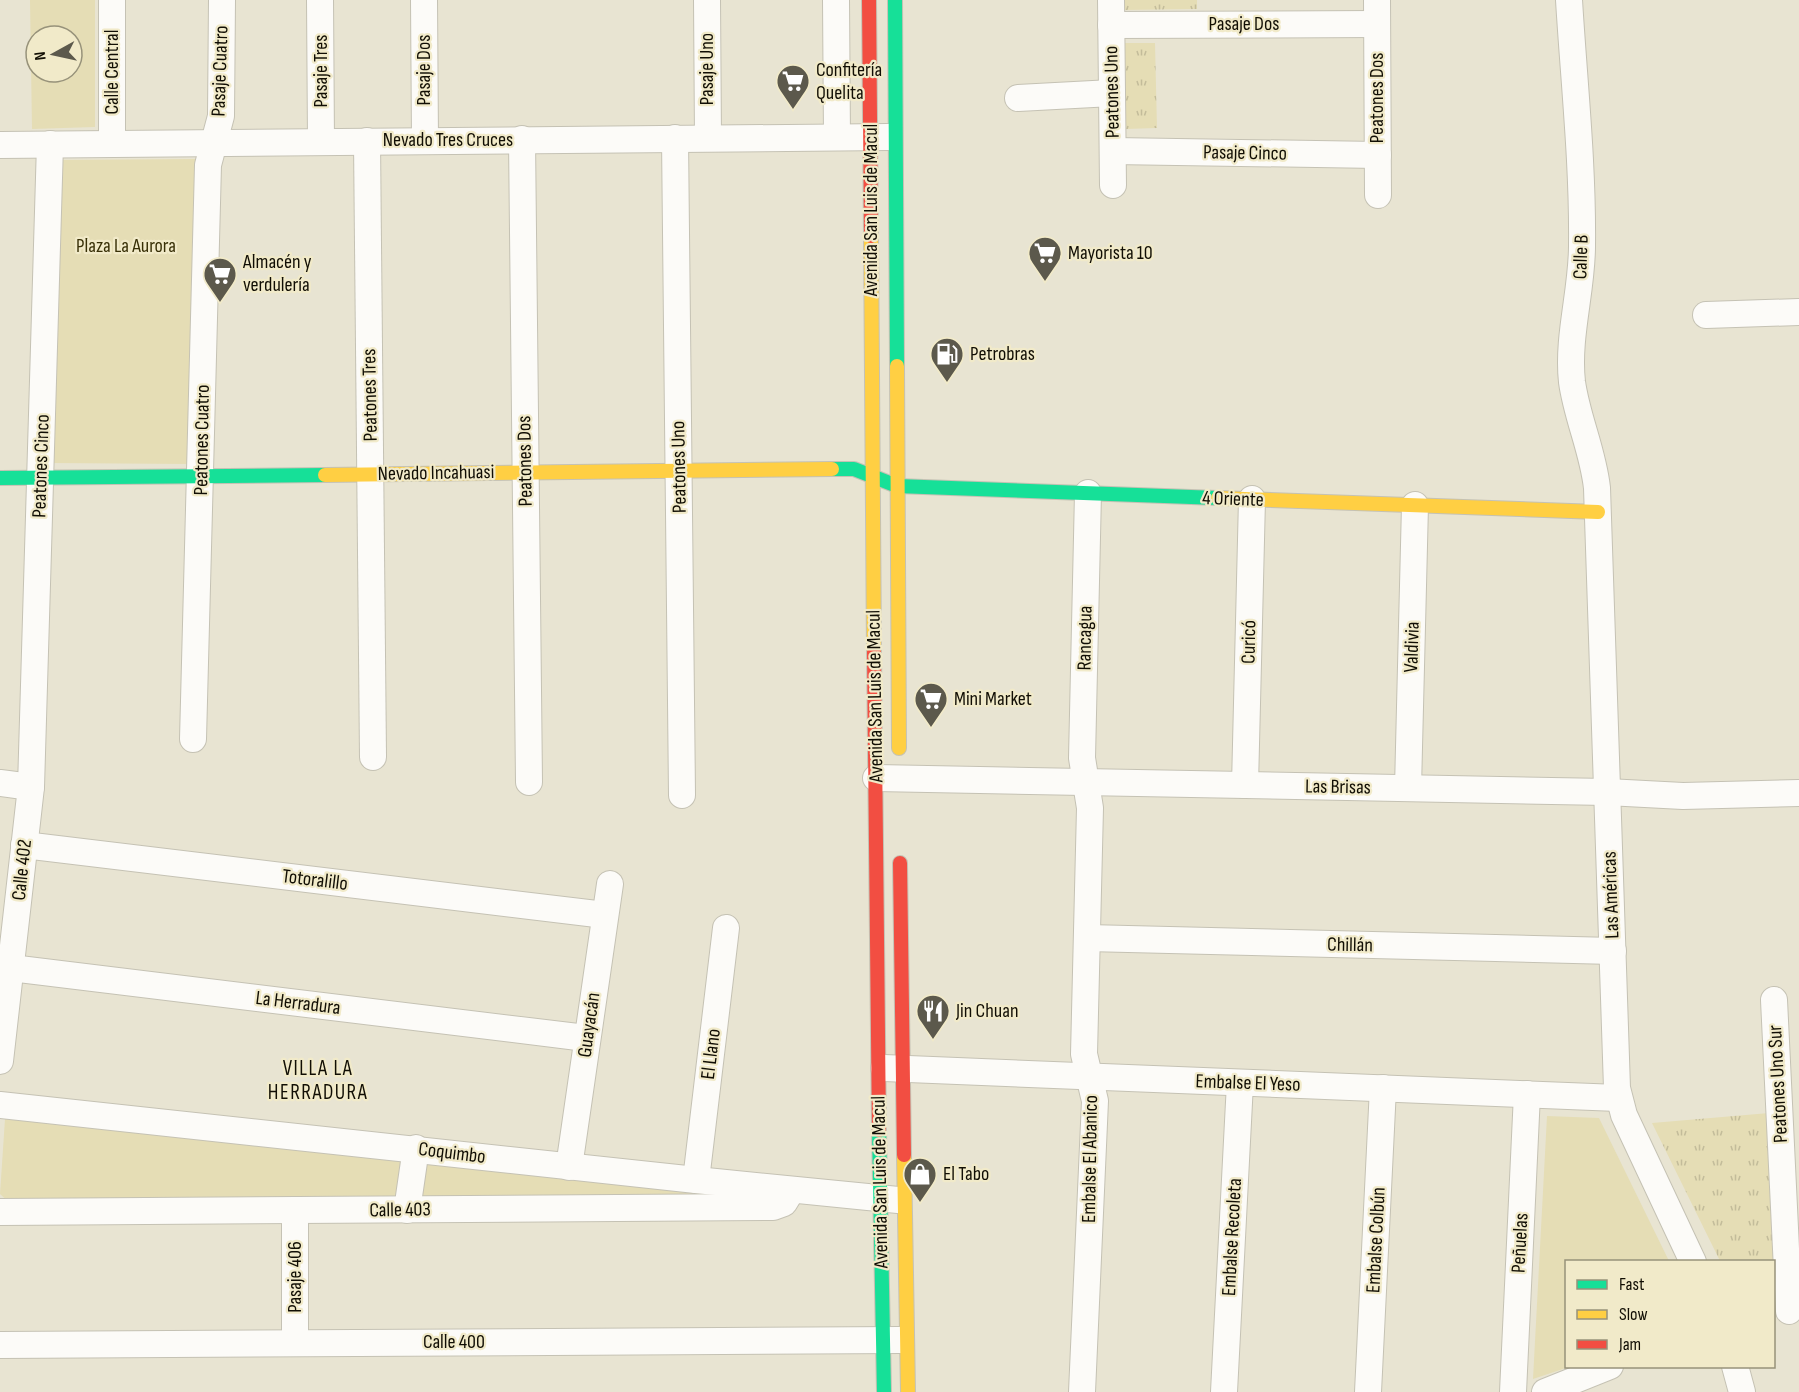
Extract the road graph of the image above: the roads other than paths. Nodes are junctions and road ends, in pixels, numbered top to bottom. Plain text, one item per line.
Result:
1 (112, 0) edge
2 (222, 0) edge
3 (320, 0) edge
4 (424, 0) edge
5 (707, 0) edge
6 (836, 0) edge
7 (869, 0) edge
8 (895, 0) edge
9 (1569, 0) edge
10 (1111, 12) edge
11 (1377, 12) edge
12 (1112, 93) junction
13 (1018, 98) dead end
14 (837, 137) junction
15 (883, 137) junction
16 (675, 138) junction
17 (708, 138) junction
18 (522, 139) junction
19 (425, 140) junction
20 (321, 141) junction
21 (368, 141) junction
22 (214, 142) junction
23 (112, 143) junction
24 (50, 144) junction
25 (0, 145) edge
26 (1113, 151) junction
27 (1378, 155) junction
28 (1113, 185) dead end
29 (1378, 195) dead end
30 (1799, 312) edge
31 (1706, 315) dead end
32 (679, 470) junction
33 (525, 472) junction
34 (370, 474) junction
35 (872, 475) junction
36 (201, 476) junction
37 (0, 478) edge
38 (41, 478) junction
39 (897, 486) junction
40 (1088, 493) junction
41 (1252, 499) junction
42 (1415, 505) junction
43 (1598, 512) junction
44 (193, 739) dead end
45 (373, 757) dead end
46 (529, 782) dead end
47 (891, 782) junction
48 (1086, 782) junction
49 (0, 783) edge
50 (1245, 785) junction
51 (31, 787) junction
52 (1408, 788) junction
53 (1607, 792) junction
54 (1799, 793) edge
55 (682, 795) dead end
56 (24, 845) junction
57 (899, 848) dead end
58 (610, 884) dead end
59 (605, 915) junction
60 (726, 928) dead end
61 (1087, 938) junction
62 (1612, 951) junction
63 (10, 968) junction
64 (1774, 1000) dead end
65 (586, 1038) junction
66 (0, 1061) edge
67 (890, 1068) junction
68 (1089, 1076) junction
69 (1240, 1083) junction
70 (1383, 1088) junction
71 (1527, 1094) junction
72 (1618, 1098) junction
73 (0, 1105) edge
74 (416, 1149) junction
75 (569, 1167) junction
76 (696, 1180) junction
77 (792, 1191) junction
78 (892, 1200) junction
79 (407, 1210) junction
80 (295, 1211) junction
81 (0, 1212) edge
82 (1692, 1260) edge
83 (1787, 1311) edge
84 (896, 1340) junction
85 (296, 1343) junction
86 (0, 1345) edge
87 (1736, 1368) edge
88 (1602, 1377) edge
89 (884, 1392) edge
90 (908, 1392) edge
91 (1082, 1392) edge
92 (1224, 1392) edge
93 (1368, 1392) edge
94 (1513, 1392) edge
95 (1545, 1392) edge
96 (1742, 1392) edge

1 - 23 street, Calle Central
2 - 22 street, Pasaje Cuatro
3 - 20 street, Pasaje Tres
4 - 19 street, Pasaje Dos
5 - 17 street, Pasaje Uno
6 - 14 street
7 - 15 street, Avenida San Luis de Macul
8 - 15 street, Avenida San Luis de Macul
9 - 43 street, Calle B
10 - 11 street, Pasaje Dos
10 - 12 street, Peatones Uno
11 - 27 street, Peatones Dos
12 - 13 street
12 - 26 street, Peatones Uno
14 - 15 street, Nevado Tres Cruces
14 - 17 street, Nevado Tres Cruces
15 - 35 street, Avenida San Luis de Macul
15 - 39 street, Avenida San Luis de Macul
16 - 17 street, Nevado Tres Cruces
16 - 18 street, Nevado Tres Cruces
16 - 32 street, Peatones Uno
18 - 19 street, Nevado Tres Cruces
18 - 33 street, Peatones Dos
19 - 21 street, Nevado Tres Cruces
20 - 21 street, Nevado Tres Cruces
20 - 22 street, Nevado Tres Cruces
21 - 34 street, Peatones Tres
22 - 23 street, Nevado Tres Cruces
22 - 36 street, Peatones Cuatro
23 - 24 street, Nevado Tres Cruces
24 - 25 street, Nevado Tres Cruces
24 - 38 street, Peatones Cinco
26 - 27 street, Pasaje Cinco
26 - 28 street, Peatones Uno
27 - 29 street, Peatones Dos
30 - 31 street
32 - 33 street, Nevado Incahuasi
32 - 35 street, Nevado Incahuasi
32 - 55 street, Peatones Uno
33 - 34 street, Nevado Incahuasi
33 - 46 street, Peatones Dos
34 - 36 street, Nevado Incahuasi
34 - 45 street, Peatones Tres
35 - 39 street, 4 Oriente
35 - 47 street, Avenida San Luis de Macul
36 - 38 street, Nevado Incahuasi
36 - 44 street, Peatones Cuatro
37 - 38 street, Nevado Incahuasi
38 - 51 street, Peatones Cinco
39 - 40 street, 4 Oriente
39 - 47 street, Avenida San Luis de Macul
40 - 41 street, 4 Oriente
40 - 48 street, Rancagua
41 - 42 street, 4 Oriente
41 - 50 street, Curicó
42 - 43 street, 4 Oriente
42 - 52 street, Valdivia
43 - 53 street, Las Américas
47 - 48 street, Las Brisas
47 - 67 street, Avenida San Luis de Macul
48 - 50 street, Las Brisas
48 - 61 street, Embalse El Abanico
49 - 51 street
50 - 52 street, Las Brisas
51 - 56 street, Calle 402
52 - 53 street, Las Brisas
53 - 54 street, Las Brisas
53 - 62 street, Las Américas
56 - 59 street, Totoralillo
56 - 63 street, Calle 402
57 - 67 street, Avenida San Luis de Macul
58 - 59 street, Guayacán
59 - 65 street, Guayacán
60 - 76 street, El Llano
61 - 62 street, Chillán
61 - 68 street, Embalse El Abanico
62 - 72 street, Las Américas
63 - 65 street, La Herradura
63 - 66 street, Calle 402
64 - 83 street, Peatones Uno Sur
65 - 75 street, Guayacán
67 - 68 street, Embalse El Yeso
67 - 78 street, Avenida San Luis de Macul
67 - 78 street, Avenida San Luis de Macul
68 - 69 street, Embalse El Yeso
68 - 91 street, Embalse El Abanico
69 - 70 street, Embalse El Yeso
69 - 92 street, Embalse Recoleta
70 - 71 street, Embalse El Yeso
70 - 93 street, Embalse Colbún
71 - 72 street, Embalse El Yeso
71 - 94 street, Peñuelas
72 - 82 street, Las Américas
73 - 74 street, Coquimbo
74 - 75 street, Coquimbo
74 - 79 street
75 - 76 street, Coquimbo
76 - 77 street, Coquimbo
77 - 78 street, Coquimbo
77 - 79 street, Calle 403
78 - 84 street, Avenida San Luis de Macul
78 - 84 street, Avenida San Luis de Macul
79 - 80 street, Calle 403
80 - 81 street, Calle 403
80 - 85 street, Pasaje 406
84 - 85 street, Calle 400
84 - 89 street, Avenida San Luis de Macul
84 - 90 street, Avenida San Luis de Macul
85 - 86 street, Calle 400
87 - 96 street
88 - 95 street

